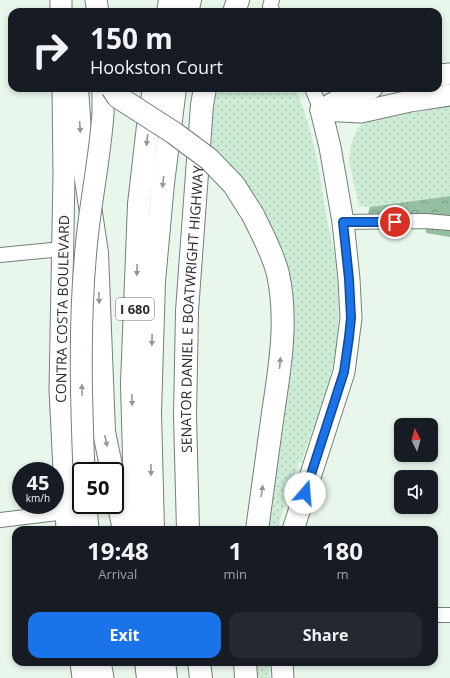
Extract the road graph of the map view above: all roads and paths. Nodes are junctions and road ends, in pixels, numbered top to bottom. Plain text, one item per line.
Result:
1 (63, 92) edge
2 (77, 92) edge
3 (103, 92) edge
4 (115, 92) edge
5 (153, 92) edge
6 (174, 92) edge
7 (314, 92) edge
8 (357, 92) edge
9 (205, 94) edge
10 (450, 95) edge
11 (321, 110) junction
12 (343, 222) junction
13 (450, 223) edge
14 (62, 249) junction
15 (0, 255) edge
16 (84, 462) edge
17 (110, 462) edge
18 (87, 514) edge
19 (121, 514) edge
20 (0, 520) edge
21 (67, 521) edge
22 (88, 526) edge
23 (123, 526) edge
24 (136, 526) edge
25 (153, 526) edge
26 (188, 526) edge
27 (258, 526) edge
28 (294, 526) edge
29 (438, 615) edge
30 (450, 615) edge
31 (81, 666) edge
32 (101, 666) edge
33 (146, 666) edge
34 (164, 666) edge
35 (200, 666) edge
36 (245, 666) edge
37 (282, 666) edge
38 (82, 678) edge
39 (103, 678) edge
40 (148, 678) edge
41 (166, 678) edge
42 (201, 678) edge
43 (246, 678) edge
44 (282, 678) edge

1 - 14 main road, CONTRA COSTA BOULEVARD
2 -> 17 highway
16 -> 3 main road, CONTRA COSTA BOULEVARD, bridge
27 -> 4 highway, bridge
5 -> 24 highway, I 680
6 -> 25 highway, I 680
7 - 11 street
8 - 11 main road
9 - 26 highway, SENATOR DANIEL E BOATWRIGHT HIGHWAY
10 - 11 main road
11 - 12 main road
12 - 13 street
12 - 28 main road
14 - 15 street
14 - 21 main road, CONTRA COSTA BOULEVARD
18 - 22 main road
19 - 23 highway
20 - 21 street
29 - 30 street
31 - 38 main road
32 - 39 main road
33 - 40 highway
34 - 41 highway
35 - 42 highway
36 - 43 highway
37 - 44 main road

